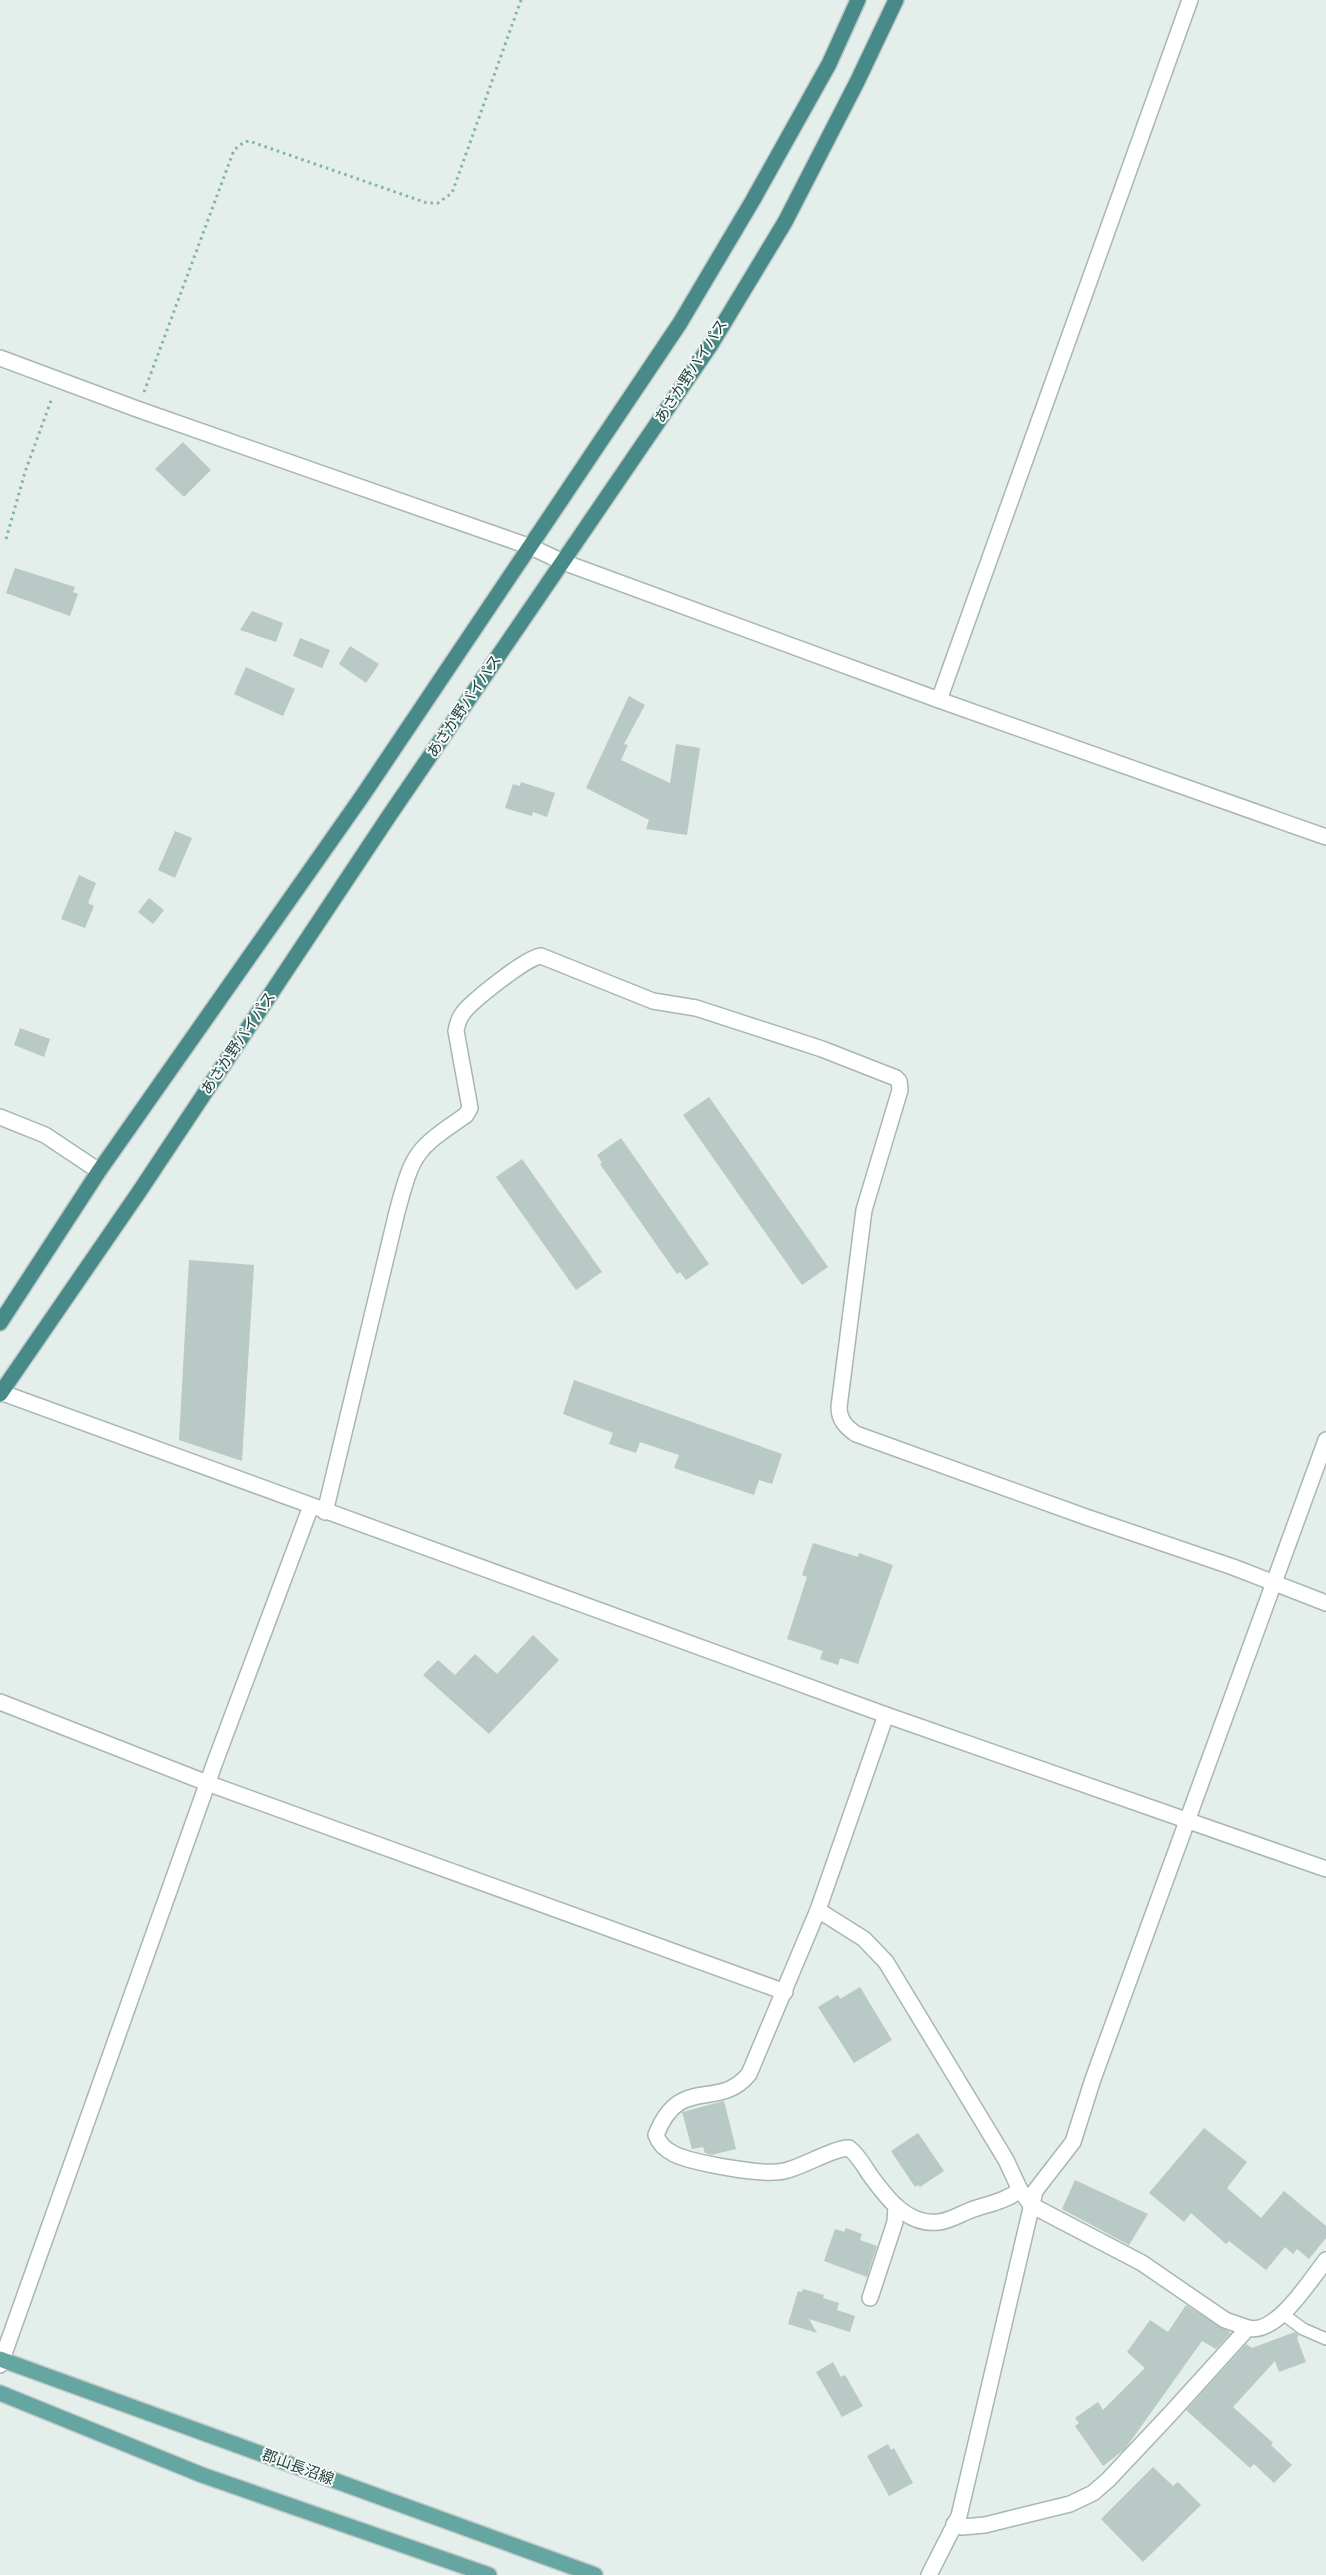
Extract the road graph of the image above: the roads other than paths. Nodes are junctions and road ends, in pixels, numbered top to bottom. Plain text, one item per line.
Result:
1 (858, 0) edge
2 (896, 0) edge
3 (1190, 0) edge
4 (0, 358) edge
5 (531, 547) junction
6 (563, 562) junction
7 (939, 700) junction
8 (1326, 837) edge
9 (0, 1117) edge
10 (99, 1171) junction
11 (0, 1323) edge
12 (0, 1393) edge
13 (1326, 1440) edge
14 (311, 1506) junction
15 (325, 1512) junction
16 (1274, 1584) junction
17 (1326, 1603) edge
18 (0, 1702) edge
19 (886, 1715) junction
20 (207, 1783) junction
21 (1187, 1821) junction
22 (1326, 1869) edge
23 (818, 1910) junction
24 (785, 1992) junction
25 (1020, 2190) junction
26 (1031, 2205) junction
27 (896, 2206) junction
28 (1326, 2260) edge
29 (870, 2298) dead end
30 (1283, 2314) junction
31 (1248, 2328) junction
32 (1326, 2339) edge
33 (1, 2361) edge
34 (0, 2393) edge
35 (954, 2524) junction
36 (489, 2575) edge
37 (595, 2575) edge
38 (929, 2575) edge

1 - 5 highway
2 - 6 highway, あさか野バイパス
3 - 7 street
4 - 5 street
5 - 6 street
5 - 10 highway
6 - 7 street
6 - 12 highway, あさか野バイパス
7 - 8 street
9 - 10 street
10 - 11 highway
12 - 14 street
13 - 16 street
14 - 15 street
14 - 20 street
15 - 16 street
15 - 19 street
16 - 17 street
16 - 21 street
18 - 20 street
19 - 21 street
19 - 23 street
20 - 24 street
20 - 33 street
21 - 22 street
21 - 26 street
23 - 24 street
23 - 25 street
24 - 27 street
25 - 26 street
25 - 27 street
26 - 31 street
26 - 35 street
27 - 29 street
28 - 30 street
30 - 31 street
30 - 32 lane
31 - 35 street
33 - 37 main road, 郡山長沼線
34 - 36 main road
35 - 38 street

